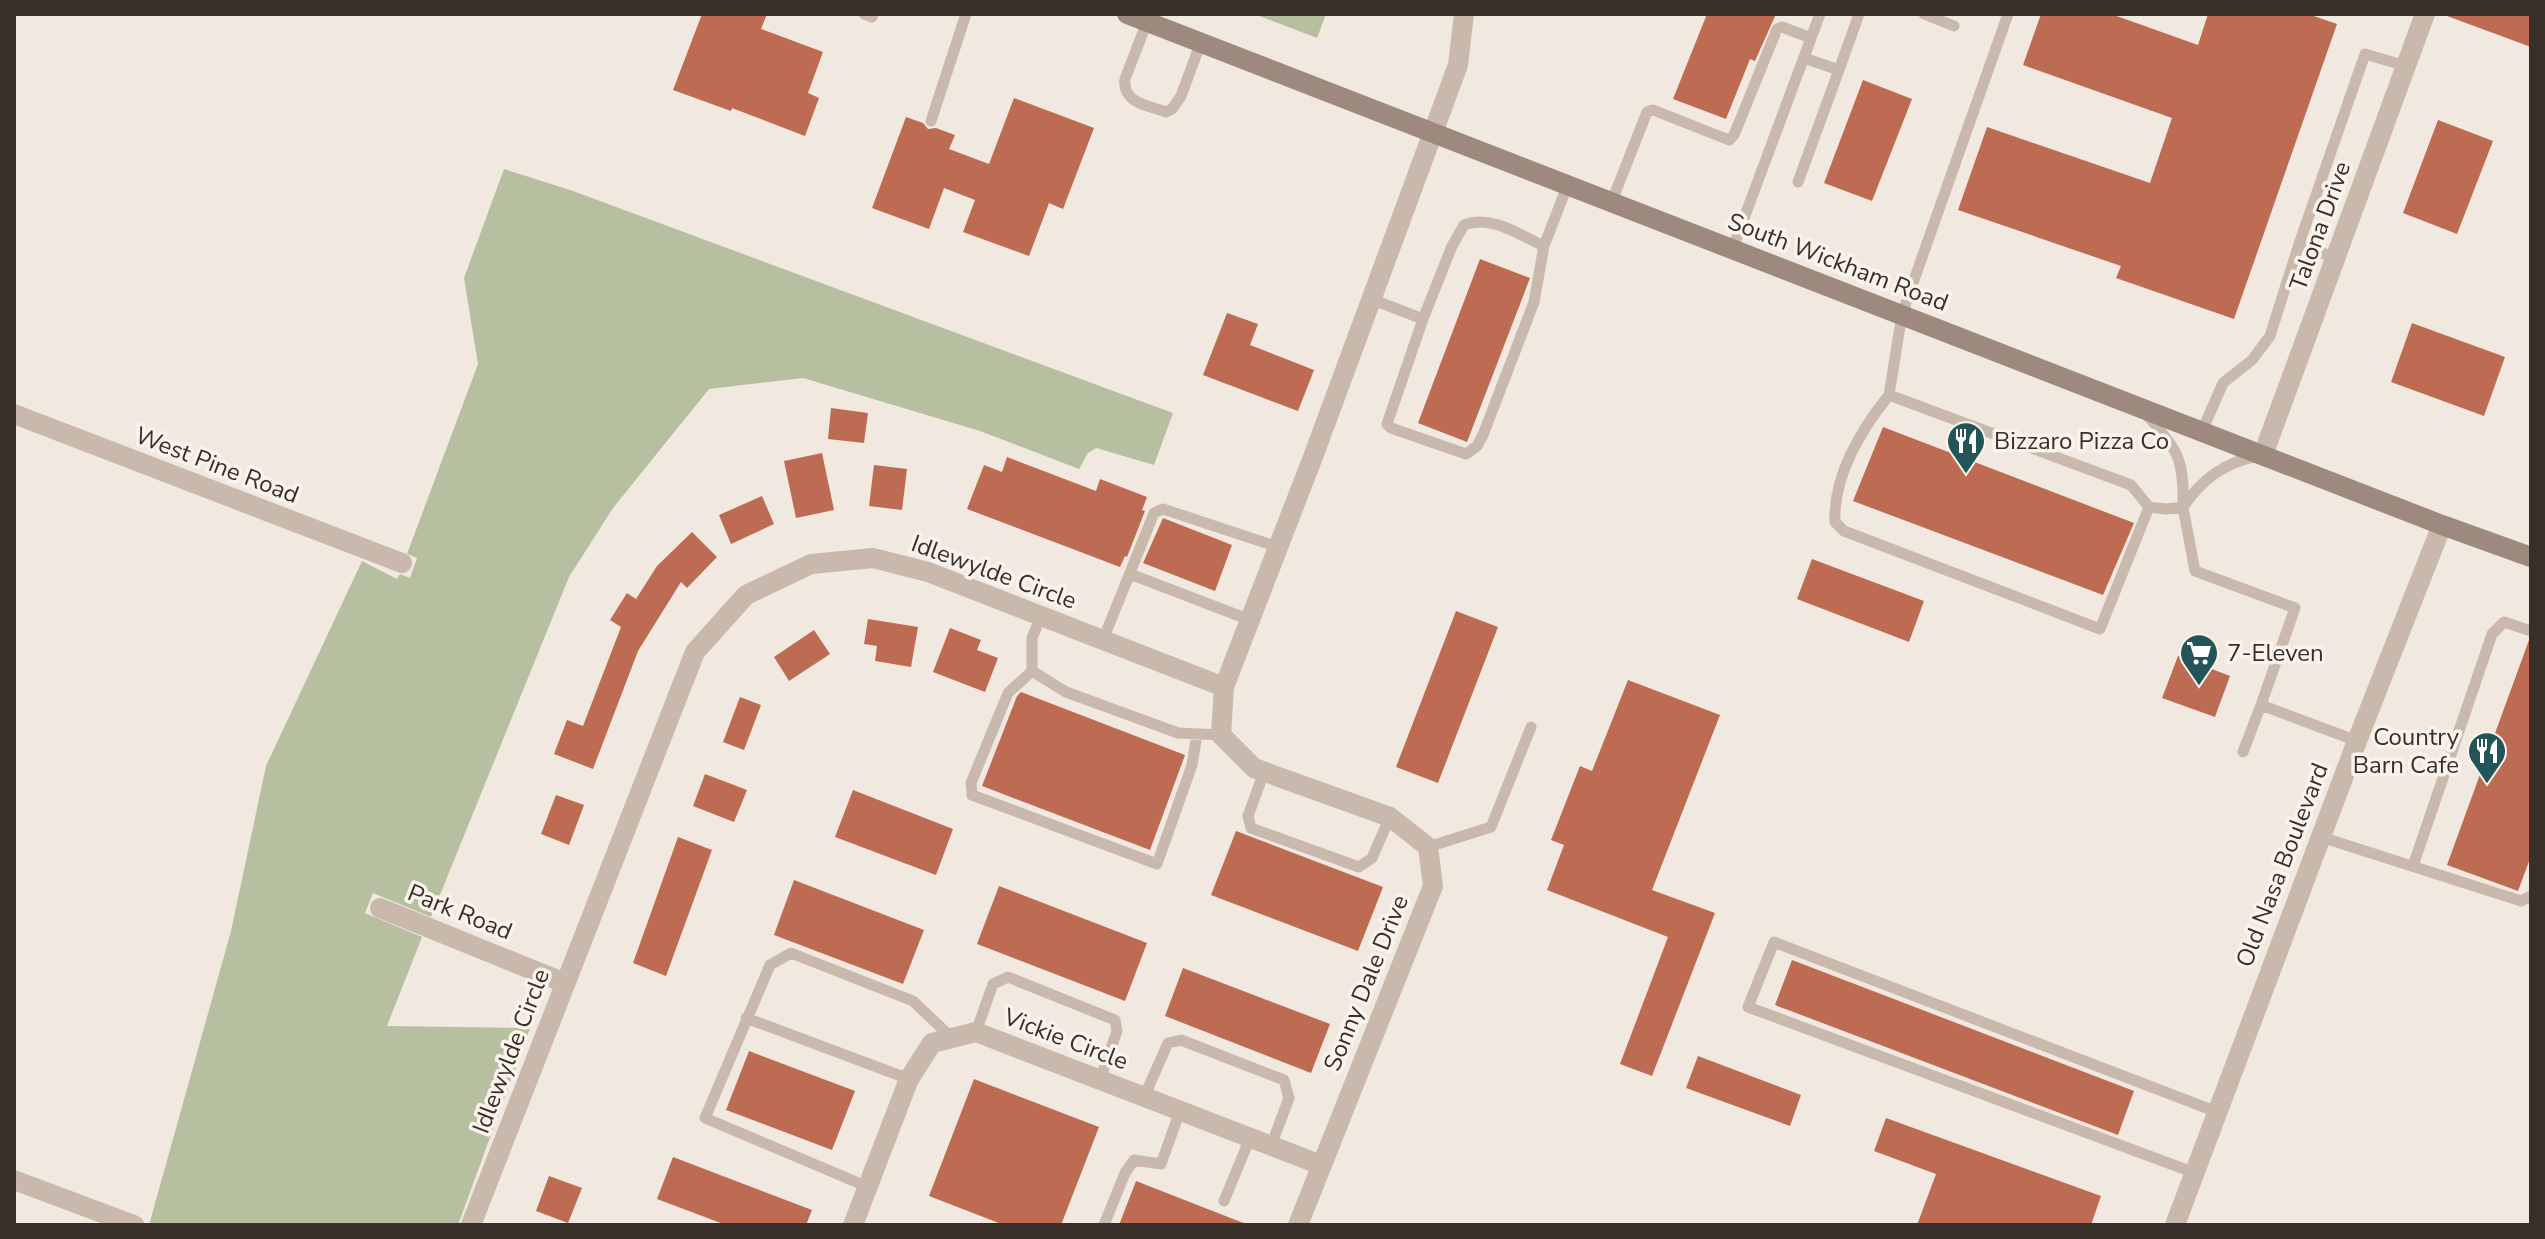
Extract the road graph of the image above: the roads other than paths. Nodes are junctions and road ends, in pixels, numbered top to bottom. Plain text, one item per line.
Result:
1 (864, 14) edge
2 (873, 14) edge
3 (966, 14) edge
4 (1127, 14) edge
5 (1464, 14) edge
6 (1820, 14) edge
7 (1859, 14) edge
8 (1924, 14) edge
9 (2008, 14) edge
10 (2425, 14) edge
11 (1147, 22) junction
12 (1954, 26) dead end
13 (1811, 38) junction
14 (1201, 42) junction
15 (1804, 58) junction
16 (2406, 66) junction
17 (1839, 70) junction
18 (931, 121) dead end
19 (1434, 132) junction
20 (1798, 182) dead end
21 (1568, 184) junction
22 (1612, 201) junction
23 (2299, 244) junction
24 (1544, 246) junction
25 (1733, 248) junction
26 (2335, 258) junction
27 (1371, 299) junction
28 (1902, 314) junction
29 (1423, 319) junction
30 (1889, 395) junction
31 (2141, 408) junction
32 (14, 414) edge
33 (2202, 431) junction
34 (2263, 455) junction
35 (2149, 507) junction
36 (2183, 507) junction
37 (2442, 525) junction
38 (1278, 547) junction
39 (2531, 557) edge
40 (402, 563) dead end
41 (1130, 574) junction
42 (1041, 616) junction
43 (1250, 620) junction
44 (2531, 631) edge
45 (1103, 640) junction
46 (1032, 671) junction
47 (1224, 687) junction
48 (2261, 705) junction
49 (1531, 727) dead end
50 (1197, 734) junction
51 (1221, 735) junction
52 (2357, 741) junction
53 (2243, 752) dead end
54 (1264, 772) junction
55 (1390, 817) junction
56 (2321, 837) junction
57 (1428, 847) junction
58 (2413, 866) junction
59 (2526, 898) edge
60 (380, 908) dead end
61 (2531, 912) edge
62 (565, 983) junction
63 (746, 1018) junction
64 (976, 1032) junction
65 (952, 1038) junction
66 (909, 1079) junction
67 (1100, 1080) junction
68 (1144, 1097) junction
69 (1180, 1111) junction
70 (2217, 1112) junction
71 (1250, 1138) junction
72 (1271, 1146) junction
73 (1321, 1165) junction
74 (2195, 1173) junction
75 (14, 1180) edge
76 (868, 1187) junction
77 (1224, 1201) dead end
78 (134, 1225) edge
79 (471, 1225) edge
80 (853, 1225) edge
81 (1104, 1225) edge
82 (1298, 1225) edge
83 (2175, 1225) edge

1 - 2 lane
3 - 18 lane
4 - 11 main road, South Wickham Road
5 - 19 street
6 - 13 lane
7 - 17 lane
8 - 12 lane
9 - 28 lane
10 - 16 street, Talona Drive
11 - 14 main road, South Wickham Road
11 - 14 lane
13 - 15 lane
13 - 22 lane
14 - 19 main road, South Wickham Road
15 - 17 lane
15 - 25 lane
16 - 23 lane
16 - 26 street, Talona Drive
17 - 20 lane
19 - 21 main road, South Wickham Road
19 - 27 street
21 - 22 main road, South Wickham Road
21 - 24 lane
22 - 25 main road, South Wickham Road
23 - 26 lane
23 - 33 lane
24 - 29 lane
24 - 29 lane
25 - 28 main road, South Wickham Road
26 - 34 street, Talona Drive
27 - 29 lane
27 - 38 street
28 - 30 lane
28 - 31 main road, South Wickham Road
30 - 35 lane
30 - 35 lane
31 - 33 main road, South Wickham Road
31 - 36 lane
32 - 40 street, West Pine Road
33 - 34 main road, South Wickham Road
34 - 36 lane
34 - 37 main road, South Wickham Road
35 - 36 lane
36 - 48 lane
37 - 39 main road, South Wickham Road
37 - 52 street, Old Nasa Boulevard
38 - 41 lane
38 - 43 street
41 - 43 lane
41 - 45 lane
42 - 45 street, Idlewylde Circle
42 - 46 lane
42 - 62 street, Idlewylde Circle
43 - 47 street
44 - 58 lane
45 - 47 street, Idlewylde Circle
46 - 50 lane
46 - 50 lane
47 - 51 street
48 - 52 lane
48 - 53 lane
49 - 57 lane
50 - 51 lane
51 - 54 street
52 - 56 street, Old Nasa Boulevard
54 - 55 street
54 - 55 lane
55 - 57 street
56 - 58 lane
56 - 70 street, Old Nasa Boulevard
57 - 73 street, Sonny Dale Drive
58 - 59 lane
59 - 61 lane
60 - 62 street, Park Road
62 - 79 street, Idlewylde Circle
63 - 65 lane
63 - 66 lane
63 - 76 lane
64 - 65 street, Vickie Circle
64 - 67 street, Vickie Circle
64 - 67 lane
65 - 66 street, Vickie Circle
66 - 76 street, Vickie Circle
67 - 68 street, Vickie Circle
68 - 69 street, Vickie Circle
68 - 72 lane
69 - 71 street, Vickie Circle
69 - 81 lane
70 - 74 street, Old Nasa Boulevard
70 - 74 lane
71 - 72 street, Vickie Circle
71 - 77 lane
72 - 73 street, Vickie Circle
73 - 82 street, Sonny Dale Drive
74 - 83 street, Old Nasa Boulevard
75 - 78 street
76 - 80 street, Vickie Circle

